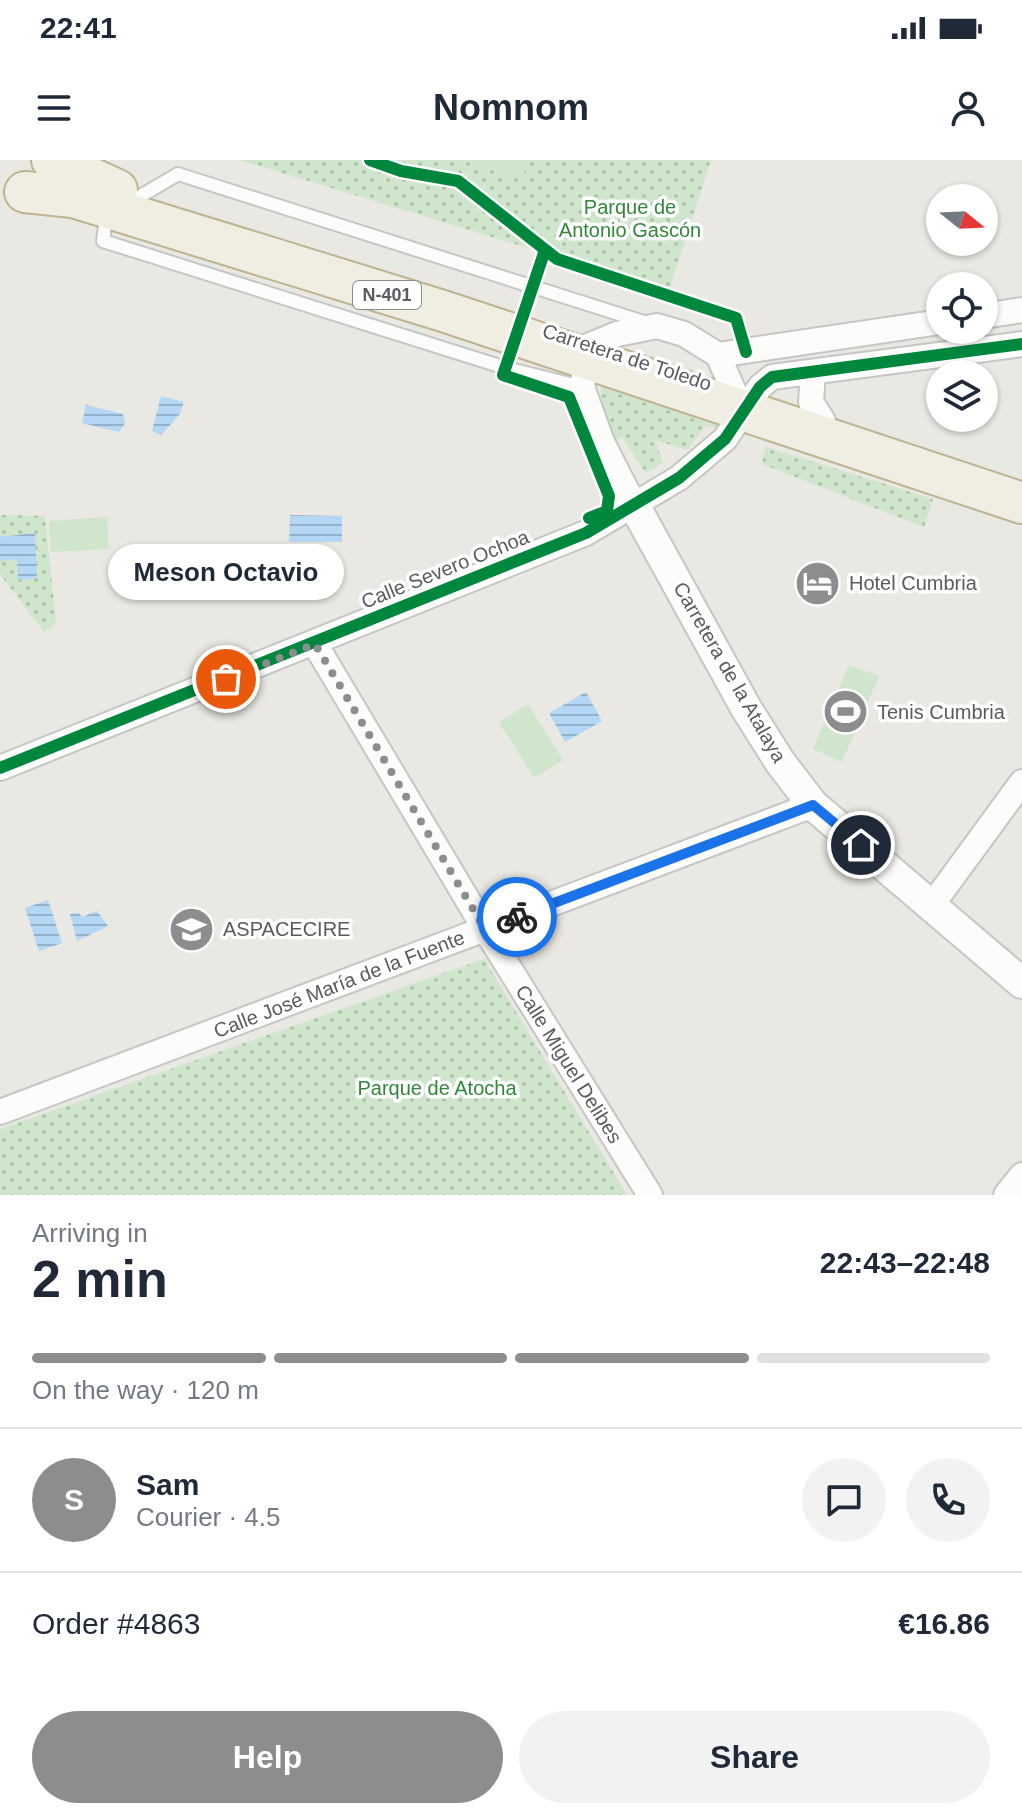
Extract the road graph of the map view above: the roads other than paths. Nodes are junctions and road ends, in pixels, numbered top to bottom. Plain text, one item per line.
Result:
1 (52, 160) edge
2 (21, 185) edge
3 (123, 203) junction
4 (1022, 310) edge
5 (998, 314) edge
6 (926, 324) edge
7 (657, 326) junction
8 (998, 326) edge
9 (1012, 346) edge
10 (718, 355) junction
11 (586, 363) junction
12 (813, 373) junction
13 (751, 394) junction
14 (823, 421) junction
15 (1022, 487) edge
16 (1022, 503) edge
17 (634, 505) junction
18 (315, 644) junction
19 (0, 768) edge
20 (1022, 782) edge
21 (813, 805) junction
22 (932, 905) junction
23 (485, 929) junction
24 (1022, 983) edge
25 (0, 1112) edge
26 (1022, 1175) edge
27 (650, 1195) edge
28 (1006, 1195) edge

1 - 3 highway, N-401
2 - 3 highway, N-401
3 - 7 lane
3 - 11 highway, N-401
4 - 5 street
6 - 10 street
7 - 10 street
7 - 11 street
8 - 9 street
9 - 12 street
10 - 13 street
11 - 13 highway, N-401
11 - 17 street
12 - 13 street
12 - 14 street
13 - 14 highway, N-401
13 - 16 highway, N-401
13 - 17 street, Calle Severo Ochoa
14 - 15 highway, N-401
17 - 18 street, Calle Severo Ochoa
17 - 21 street, Carretera de la Atalaya
18 - 19 street, Calle Severo Ochoa
18 - 23 street, Calle Miguel Delibes
20 - 22 street
21 - 22 street, Carretera de la Atalaya
21 - 23 street, Calle José María de la Fuente
22 - 24 street, Carretera de la Atalaya
23 - 25 street, Calle José María de la Fuente
23 - 27 street, Calle Miguel Delibes
26 - 28 street

